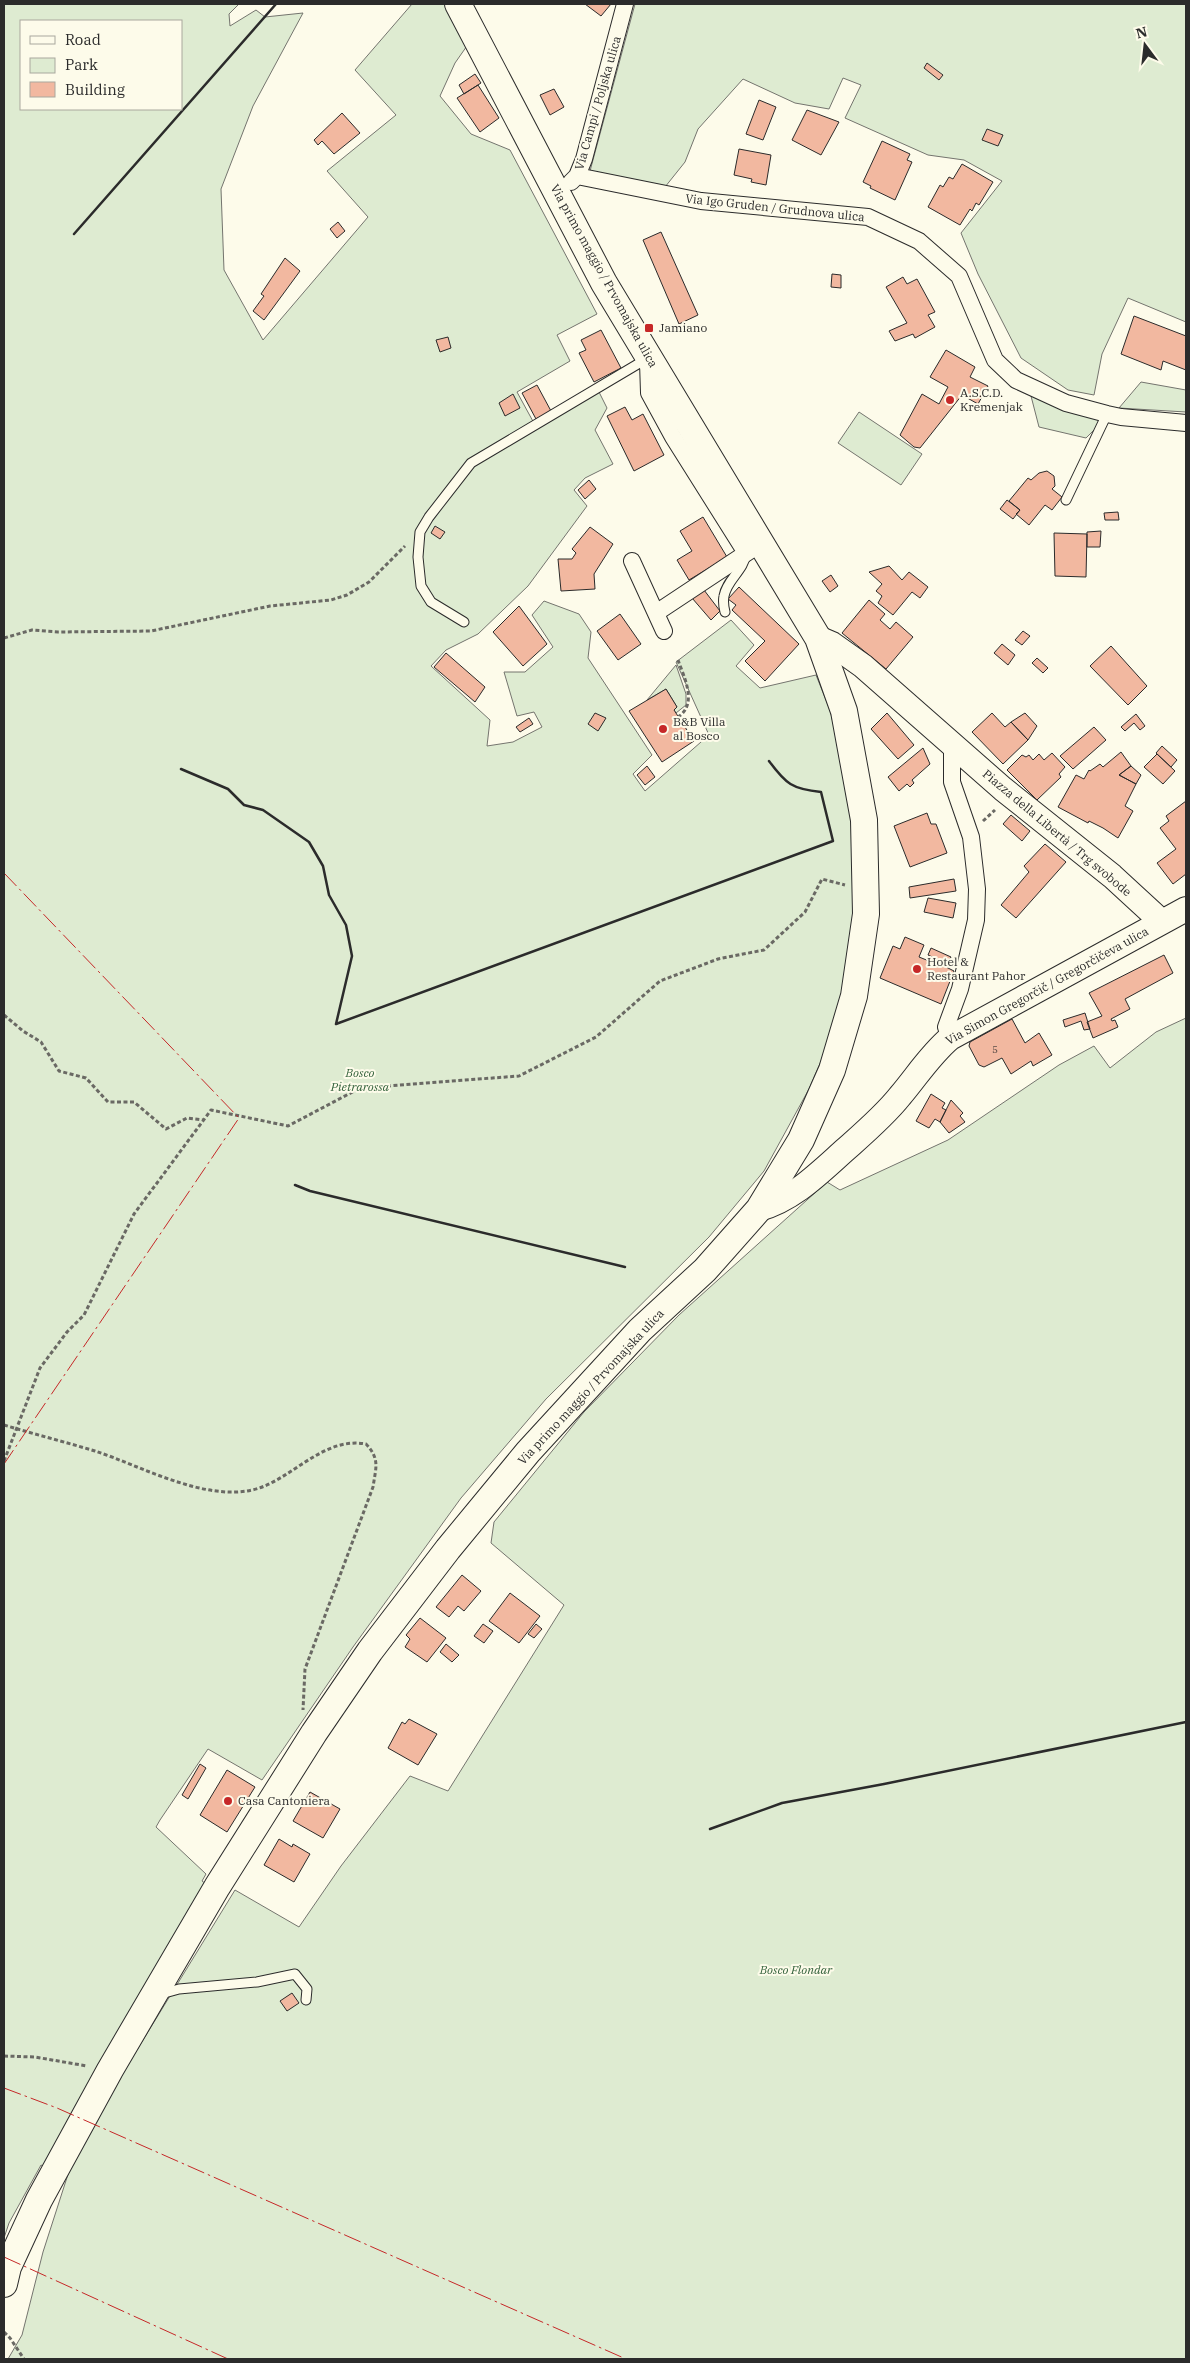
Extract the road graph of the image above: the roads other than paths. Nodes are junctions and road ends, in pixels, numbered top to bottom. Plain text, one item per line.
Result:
1 (458, 4) edge
2 (625, 4) edge
3 (577, 176) junction
4 (558, 195) junction
5 (648, 358) junction
6 (1107, 414) junction
7 (1186, 423) edge
8 (1066, 500) dead end
9 (754, 548) junction
10 (632, 561) dead end
11 (724, 612) dead end
12 (656, 613) junction
13 (464, 622) dead end
14 (664, 630) dead end
15 (818, 638) junction
16 (952, 744) junction
17 (1186, 909) edge
18 (1162, 922) junction
19 (950, 1038) junction
20 (759, 1209) junction
21 (153, 1996) junction
22 (306, 2000) dead end
23 (4, 2284) edge

1 - 4 main road, Via primo maggio / Prvomajska ulica
2 - 3 street, Via Campi / Poljska ulica
3 - 4 street, Via Campi / Poljska ulica
3 - 6 street, Via Igo Gruden / Grudnova ulica
4 - 5 main road, Via primo maggio / Prvomajska ulica
5 - 9 main road, Via primo maggio / Prvomajska ulica
5 - 13 lane
6 - 7 street, Via Igo Gruden / Grudnova ulica
6 - 8 lane
9 - 11 lane
9 - 12 street
9 - 15 main road, Via primo maggio / Prvomajska ulica
10 - 12 street
12 - 14 street
15 - 16 main road, Piazza della Libertà / Trg svobode
15 - 20 main road, Via primo maggio / Prvomajska ulica
16 - 18 main road, Piazza della Libertà / Trg svobode
16 - 19 street
17 - 18 main road, Via Simon Gregorčič / Gregorčičeva ulica
18 - 19 main road, Via Simon Gregorčič / Gregorčičeva ulica
19 - 20 main road, Via Simon Gregorčič / Gregorčičeva ulica
20 - 21 main road, Via primo maggio / Prvomajska ulica
21 - 22 lane
21 - 23 main road, Via primo maggio / Prvomajska ulica

